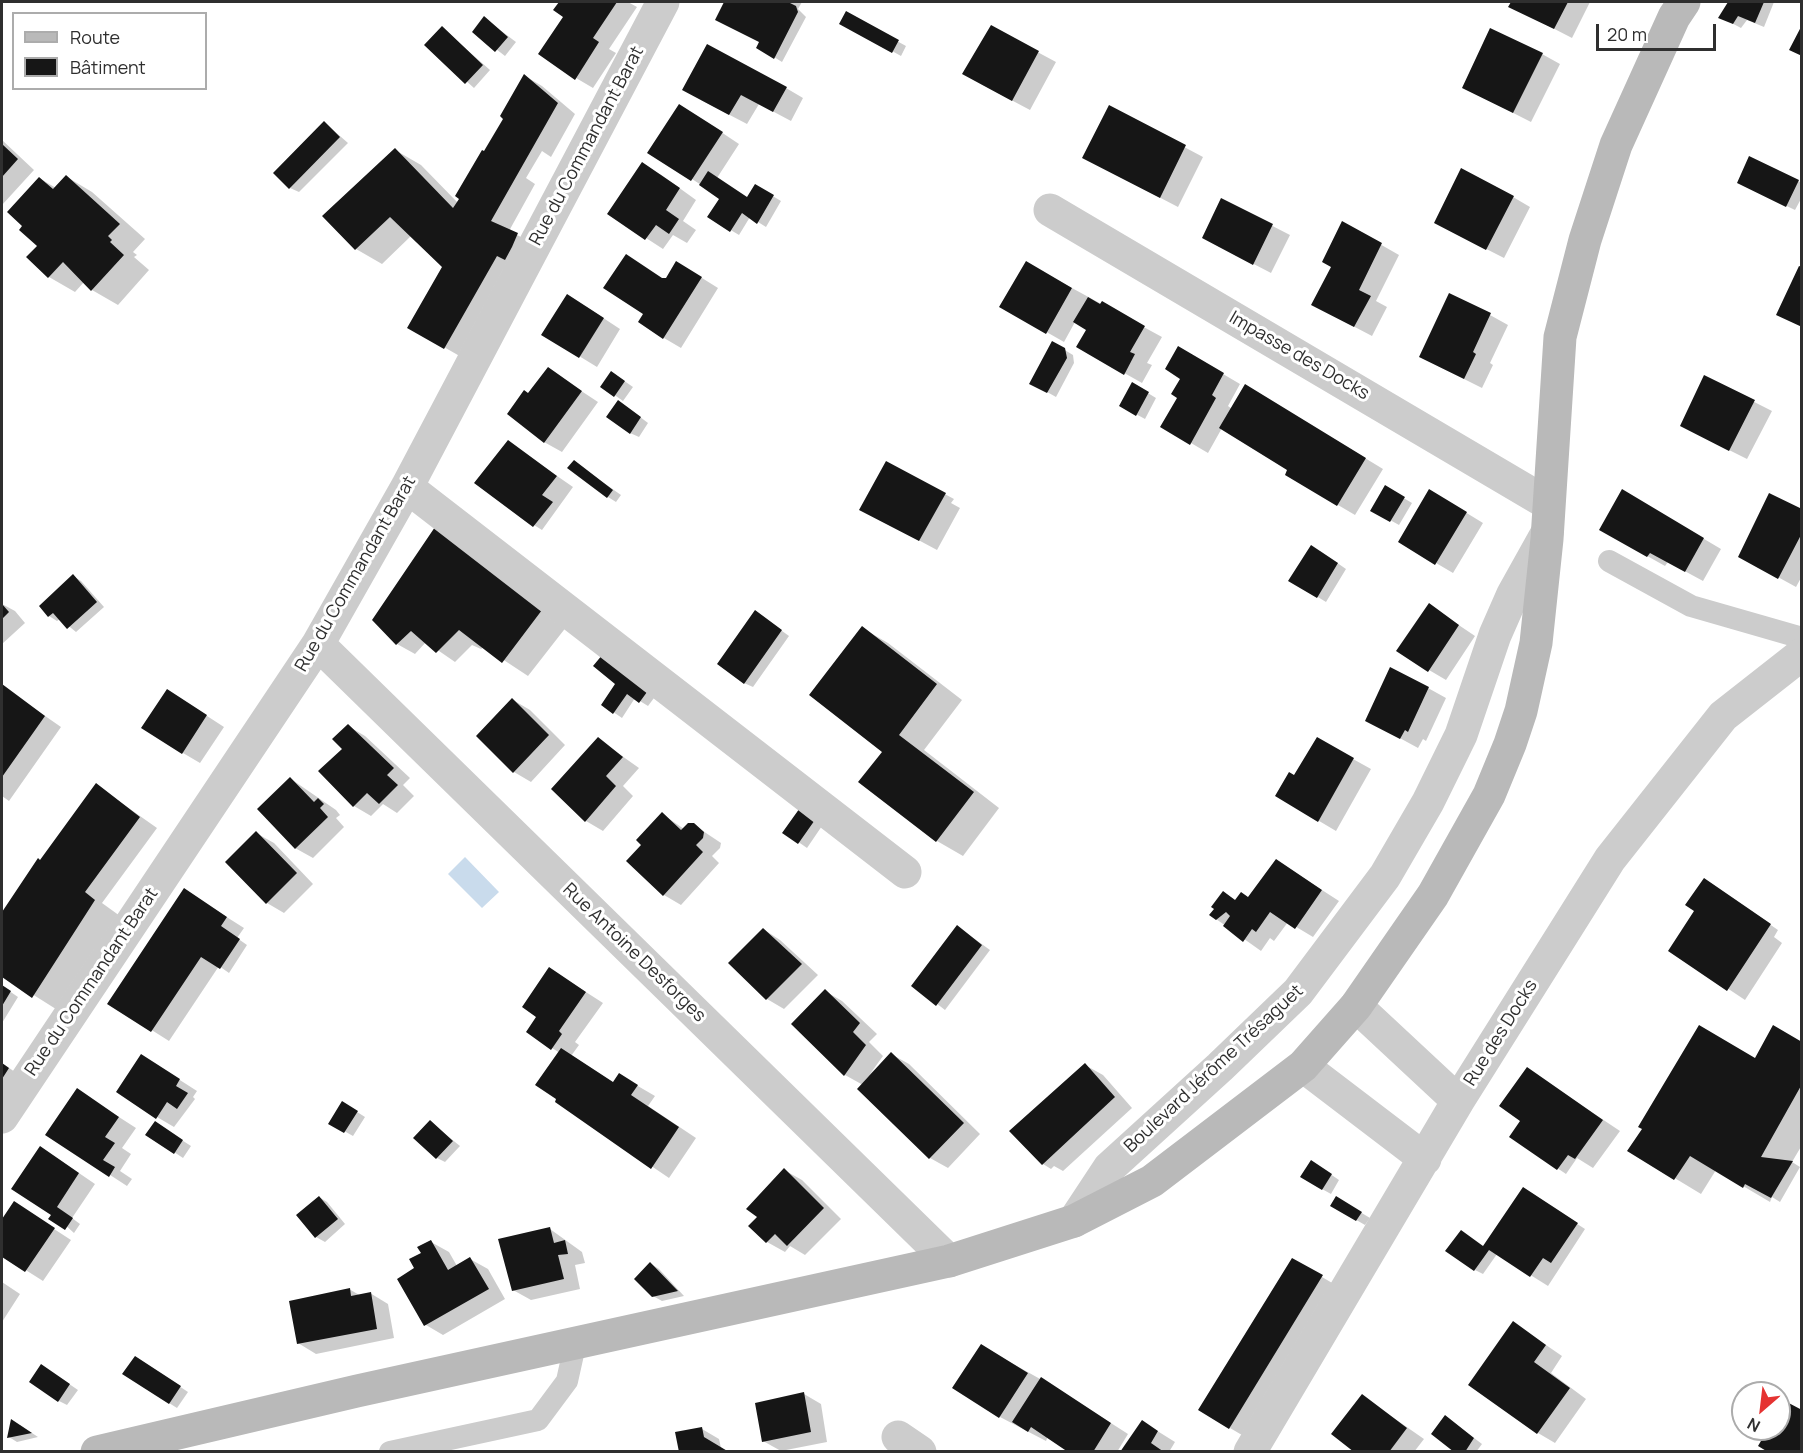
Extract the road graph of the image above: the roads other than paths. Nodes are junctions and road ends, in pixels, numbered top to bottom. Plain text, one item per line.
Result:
1 (663, 2) edge
2 (1684, 2) edge
3 (1050, 210) dead end
4 (407, 487) junction
5 (1547, 518) junction
6 (1609, 561) dead end
7 (1802, 638) edge
8 (318, 644) junction
9 (1802, 654) edge
10 (905, 872) dead end
11 (1356, 1006) junction
12 (1303, 1066) junction
13 (1458, 1101) junction
14 (2, 1117) edge
15 (1425, 1159) junction
16 (1074, 1221) junction
17 (949, 1262) junction
18 (575, 1345) junction
19 (97, 1452) edge
20 (390, 1452) edge
21 (1250, 1452) edge

1 - 4 street, Rue du Commandant Barat
2 - 5 main road
3 - 5 street, Impasse des Docks
4 - 8 street, Rue du Commandant Barat
4 - 10 street
5 - 11 main road
5 - 16 street, Boulevard Jérôme Trésaguet
6 - 7 lane
8 - 14 street, Rue du Commandant Barat
8 - 17 street, Rue Antoine Desforges
9 - 13 street, Rue des Docks
11 - 12 main road
11 - 13 street
12 - 15 street
12 - 16 main road
13 - 15 street, Rue des Docks
15 - 21 street, Rue des Docks
16 - 17 main road
17 - 18 main road
18 - 19 main road
18 - 20 lane

